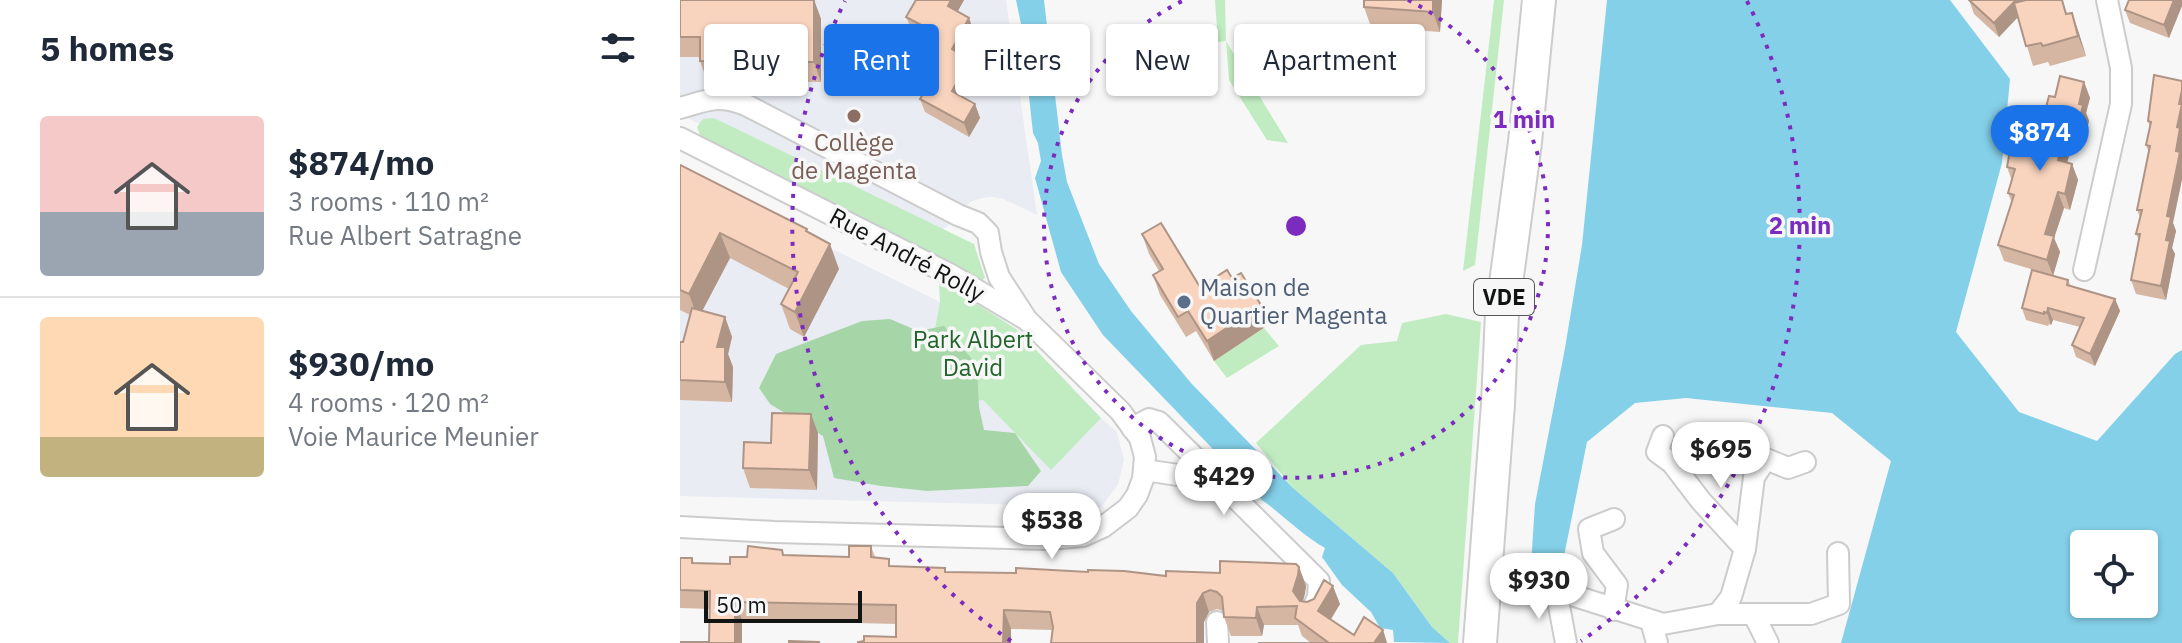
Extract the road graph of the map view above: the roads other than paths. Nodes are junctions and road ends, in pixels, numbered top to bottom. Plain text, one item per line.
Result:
1 (1539, 0) edge
2 (2107, 0) edge
3 (736, 102) junction
4 (680, 108) edge
5 (686, 141) edge
6 (2084, 270) dead end
7 (1027, 320) junction
8 (1132, 428) junction
9 (1663, 436) dead end
10 (1805, 462) dead end
11 (1144, 470) junction
12 (1219, 481) junction
13 (1614, 519) dead end
14 (680, 527) edge
15 (1745, 549) junction
16 (1838, 553) dead end
17 (1524, 587) dead end
18 (1556, 590) junction
19 (1313, 608) edge
20 (1613, 610) junction
21 (1718, 614) junction
22 (1754, 615) junction
23 (1651, 621) junction
24 (1480, 643) edge
25 (1566, 643) edge
26 (1657, 643) edge
27 (1768, 643) edge

1 - 24 main road, VDE
2 - 6 street
3 - 4 street
3 - 5 street
3 - 7 street
5 - 7 street, Rue André Rolly
7 - 8 street, Rue André Rolly
8 - 11 street, Rue André Rolly
8 - 12 street
9 - 15 street
10 - 15 street
11 - 12 street
11 - 14 street
12 - 19 street
13 - 20 street
15 - 21 street
16 - 22 street
17 - 18 street
18 - 20 street
18 - 25 street
20 - 23 street
21 - 22 street
21 - 23 street
22 - 27 street
23 - 26 street

